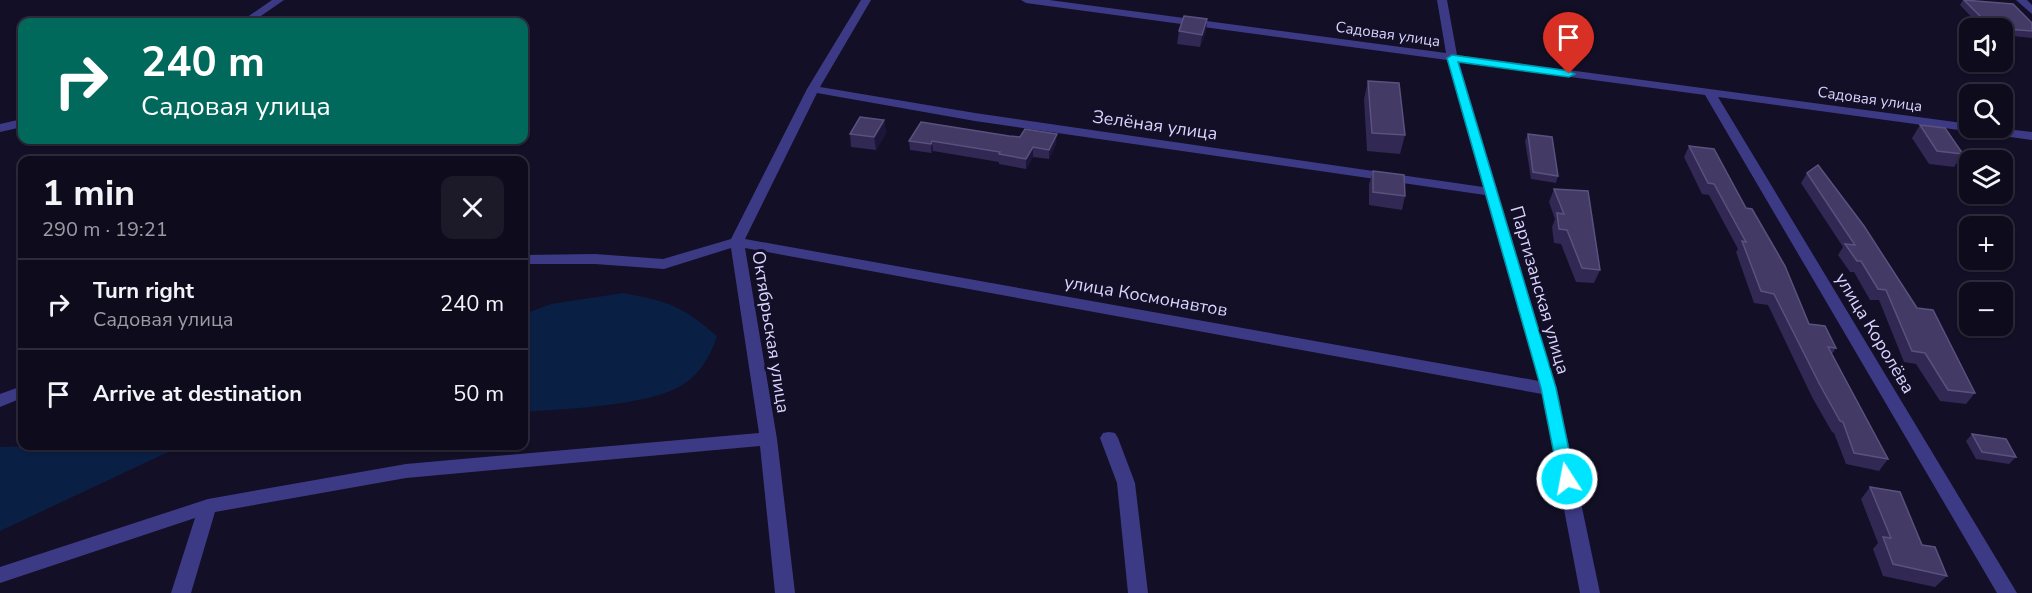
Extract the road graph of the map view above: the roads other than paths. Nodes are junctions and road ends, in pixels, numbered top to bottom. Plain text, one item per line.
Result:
1 (279, 0) edge
2 (866, 0) edge
3 (1026, 0) edge
4 (1442, 0) edge
5 (2021, 0) edge
6 (2032, 11) edge
7 (251, 18) edge
8 (1452, 58) junction
9 (813, 89) junction
10 (1710, 93) junction
11 (18, 124) edge
12 (0, 128) edge
13 (2032, 136) edge
14 (1492, 192) junction
15 (737, 242) junction
16 (528, 259) edge
17 (1549, 388) junction
18 (18, 394) edge
19 (0, 401) edge
20 (1108, 438) dead end
21 (768, 439) junction
22 (208, 506) junction
23 (0, 575) edge
24 (181, 593) edge
25 (785, 593) edge
26 (1138, 593) edge
27 (1590, 593) edge
28 (2007, 593) edge

1 - 7 street
2 - 9 street, Октябрьская улица
3 - 8 street, Садовая улица
4 - 8 street, Партизанская улица
5 - 6 street
8 - 10 street, Садовая улица
8 - 14 street, Партизанская улица
9 - 14 street, Зелёная улица
9 - 15 street, Октябрьская улица
10 - 13 street, Садовая улица
10 - 28 street, улица Королёва
11 - 12 street
14 - 17 street, Партизанская улица
15 - 16 street
15 - 17 street, улица Космонавтов
15 - 21 street, Октябрьская улица
17 - 27 street, Партизанская улица
18 - 19 street
20 - 26 street
21 - 22 street
21 - 25 street, Октябрьская улица
22 - 23 street
22 - 24 street

